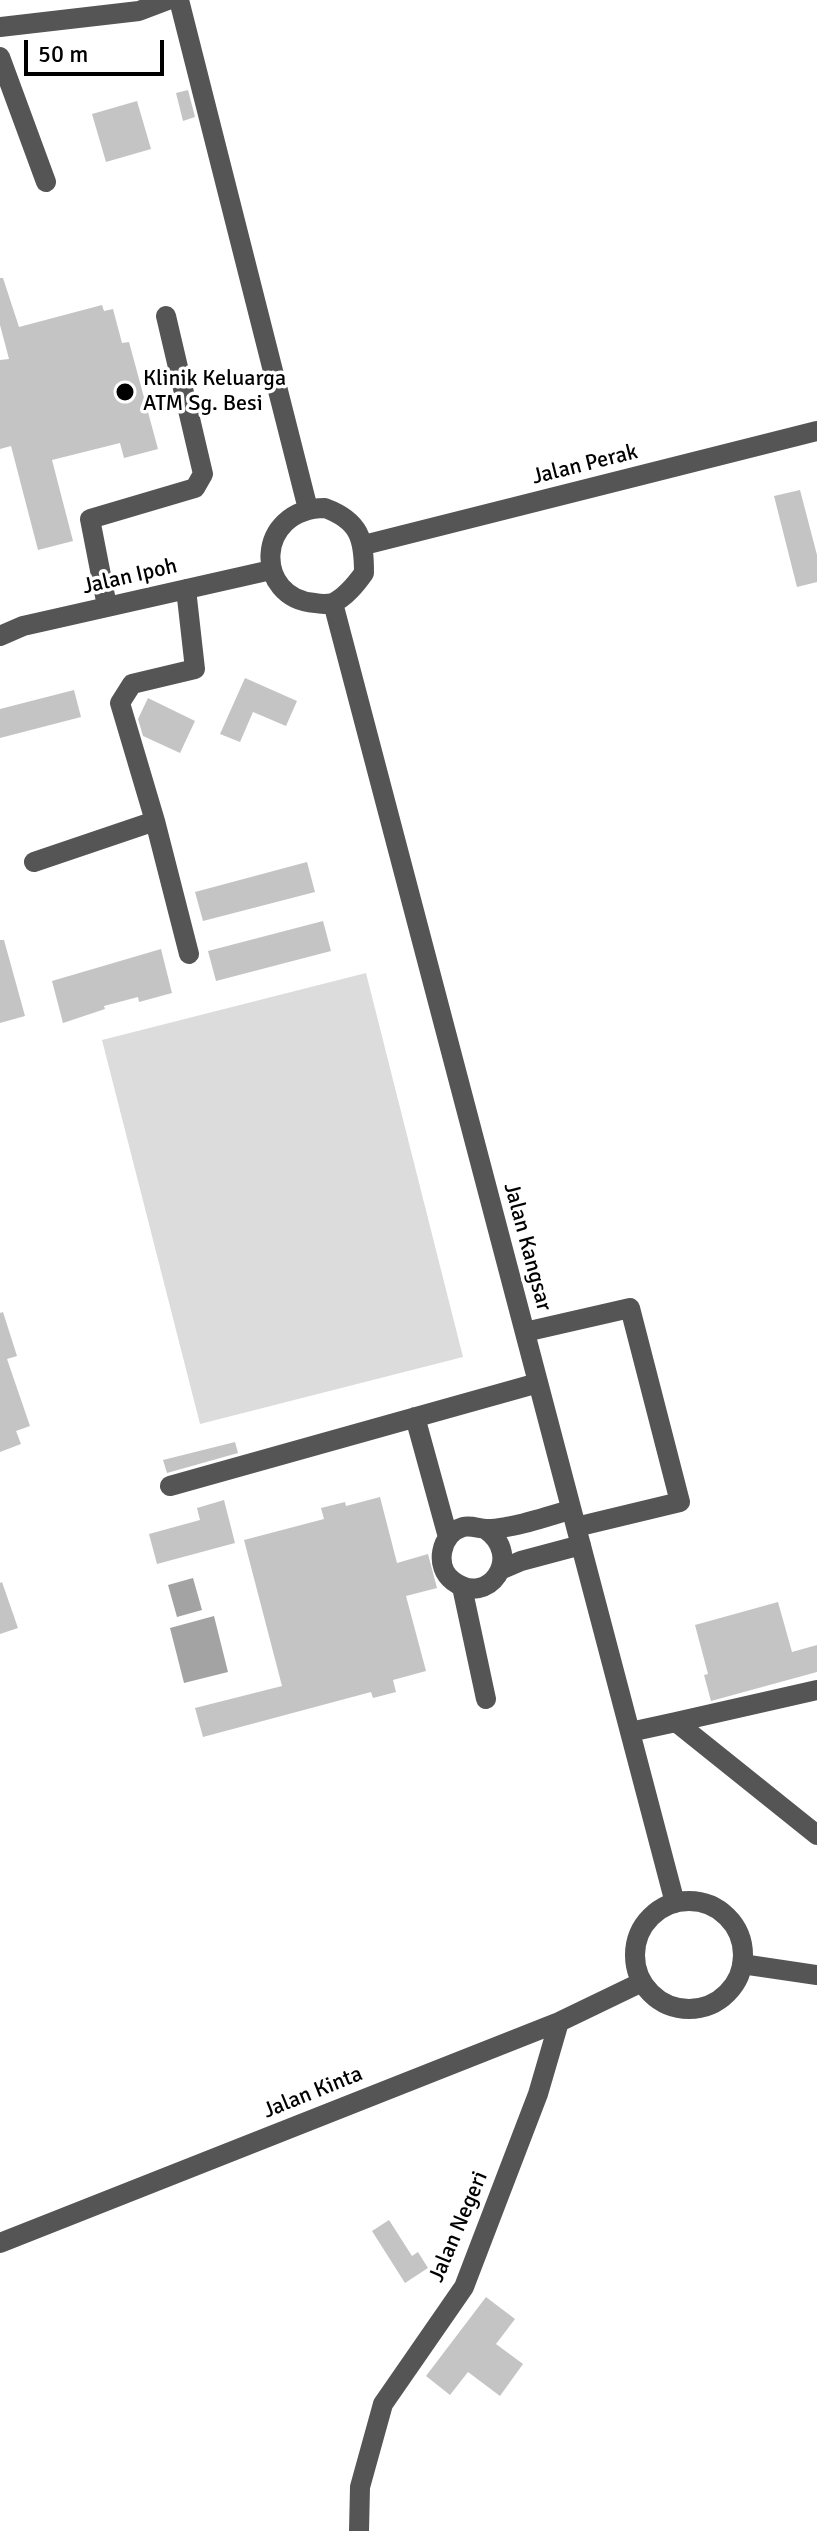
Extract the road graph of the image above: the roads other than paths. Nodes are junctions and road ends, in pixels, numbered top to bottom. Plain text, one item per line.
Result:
1 (168, 0) edge
2 (179, 0) edge
3 (133, 5) edge
4 (0, 27) edge
5 (0, 57) edge
6 (46, 182) dead end
7 (166, 316) dead end
8 (817, 431) edge
9 (308, 509) junction
10 (364, 545) junction
11 (271, 570) junction
12 (186, 589) junction
13 (333, 603) junction
14 (107, 606) junction
15 (0, 636) edge
16 (155, 821) junction
17 (34, 862) dead end
18 (189, 954) dead end
19 (525, 1332) junction
20 (538, 1383) junction
21 (415, 1417) junction
22 (170, 1486) dead end
23 (576, 1527) junction
24 (485, 1529) junction
25 (448, 1537) junction
26 (500, 1570) junction
27 (462, 1587) junction
28 (817, 1690) edge
29 (486, 1699) dead end
30 (676, 1722) junction
31 (630, 1732) junction
32 (817, 1835) edge
33 (675, 1903) junction
34 (742, 1964) junction
35 (817, 1975) edge
36 (642, 1982) junction
37 (559, 2022) junction
38 (0, 2243) edge
39 (359, 2531) edge

1 - 3 street
2 - 9 street
3 - 4 street
5 - 6 street
7 - 14 street
8 - 10 street, Jalan Perak
9 - 10 street
9 - 11 street
10 - 13 street
11 - 12 street, Jalan Ipoh
11 - 13 street
12 - 14 street, Jalan Ipoh
12 - 16 street
13 - 19 street, Jalan Kangsar
14 - 15 street, Jalan Ipoh
16 - 17 street
16 - 18 street
19 - 20 street, Jalan Kangsar
19 - 23 street
20 - 21 street
20 - 23 street, Jalan Kangsar
21 - 22 street
21 - 25 street
23 - 24 street
23 - 26 street
23 - 31 street, Jalan Kangsar
24 - 25 street
24 - 26 street
25 - 27 street
26 - 27 street
27 - 29 street
28 - 30 street
30 - 31 street
30 - 32 street
31 - 33 street, Jalan Kangsar
33 - 34 street
33 - 36 street
34 - 35 street
34 - 36 street
36 - 37 street, Jalan Kinta
37 - 38 street, Jalan Kinta
37 - 39 street, Jalan Negeri

